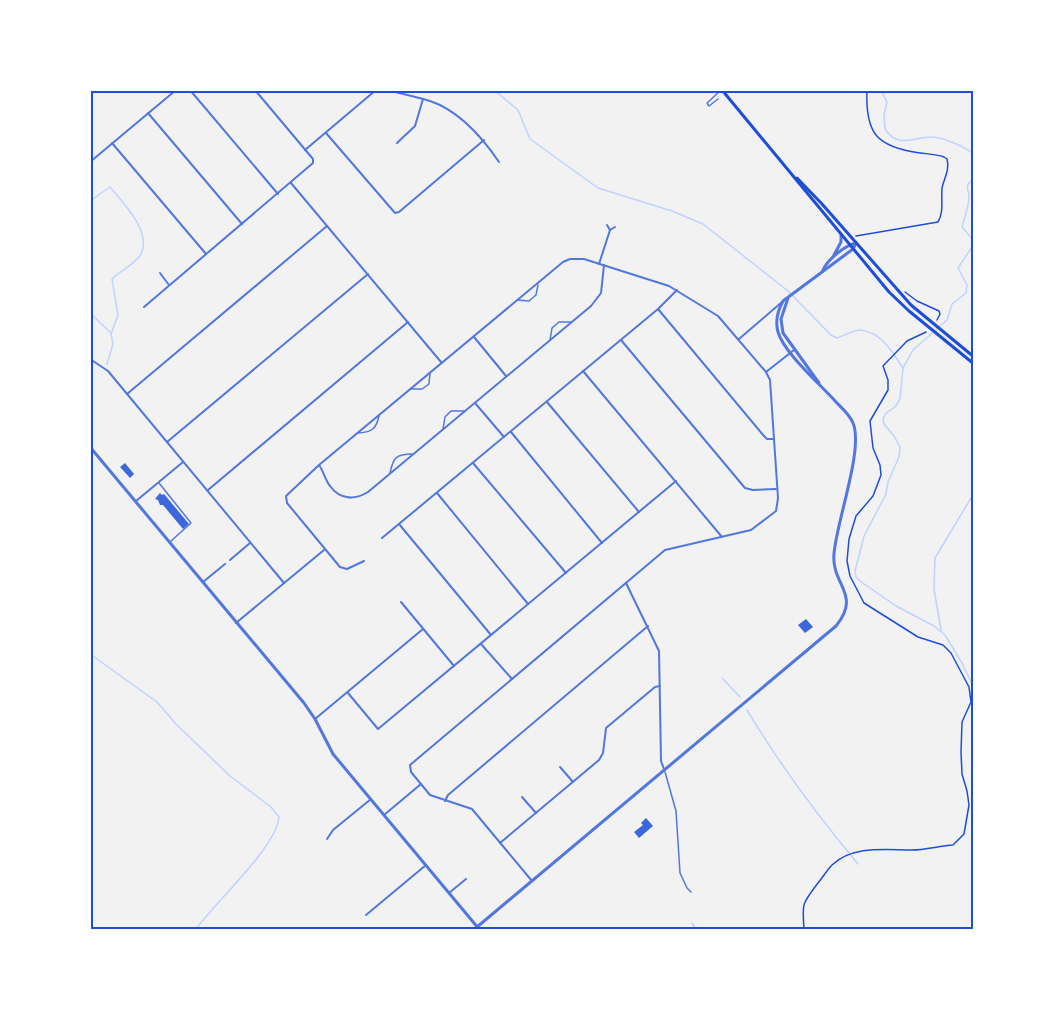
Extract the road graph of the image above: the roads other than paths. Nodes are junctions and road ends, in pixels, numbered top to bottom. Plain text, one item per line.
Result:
1 (176, 90) edge
2 (190, 90) edge
3 (255, 90) edge
4 (375, 90) edge
5 (389, 90) edge
6 (721, 90) edge
7 (423, 99) junction
8 (718, 99) dead end
9 (148, 113) junction
10 (326, 133) junction
11 (484, 140) junction
12 (112, 143) junction
13 (397, 143) dead end
14 (305, 150) junction
15 (90, 162) edge
16 (499, 162) dead end
17 (789, 171) junction
18 (291, 183) junction
19 (278, 194) junction
20 (242, 224) junction
21 (607, 225) dead end
22 (327, 226) junction
23 (615, 227) dead end
24 (610, 230) junction
25 (841, 235) junction
26 (856, 243) junction
27 (849, 245) junction
28 (853, 249) junction
29 (206, 254) junction
30 (831, 260) junction
31 (599, 264) junction
32 (604, 265) junction
33 (823, 270) junction
34 (159, 273) dead end
35 (368, 274) junction
36 (538, 282) junction
37 (170, 285) junction
38 (677, 290) junction
39 (788, 298) junction
40 (516, 300) junction
41 (783, 301) junction
42 (144, 307) dead end
43 (658, 309) junction
44 (408, 322) junction
45 (572, 322) junction
46 (473, 336) junction
47 (739, 339) junction
48 (621, 340) junction
49 (550, 341) junction
50 (792, 351) junction
51 (974, 357) edge
52 (90, 359) edge
53 (441, 362) junction
54 (974, 364) edge
55 (583, 370) junction
56 (431, 371) junction
57 (766, 372) junction
58 (506, 376) junction
59 (409, 389) junction
60 (127, 394) junction
61 (546, 402) junction
62 (475, 403) junction
63 (465, 411) junction
64 (379, 414) junction
65 (443, 429) junction
66 (511, 432) junction
67 (358, 433) junction
68 (504, 437) junction
69 (774, 439) junction
70 (167, 442) junction
71 (90, 447) edge
72 (413, 454) junction
73 (183, 462) junction
74 (473, 463) junction
75 (319, 465) junction
76 (390, 473) junction
77 (676, 481) junction
78 (158, 482) junction
79 (777, 489) junction
80 (207, 490) junction
81 (437, 493) junction
82 (136, 501) junction
83 (639, 512) junction
84 (399, 524) junction
85 (722, 537) junction
86 (382, 538) dead end
87 (169, 543) junction
88 (250, 543) junction
89 (602, 543) junction
90 (325, 549) junction
91 (230, 560) dead end
92 (364, 561) dead end
93 (225, 564) dead end
94 (566, 573) junction
95 (203, 582) junction
96 (284, 583) junction
97 (626, 583) junction
98 (401, 602) dead end
99 (528, 604) junction
100 (236, 623) junction
101 (648, 626) junction
102 (423, 629) junction
103 (491, 635) junction
104 (481, 644) junction
105 (454, 666) junction
106 (512, 679) junction
107 (660, 686) junction
108 (348, 693) junction
109 (315, 720) junction
110 (560, 767) dead end
111 (664, 771) junction
112 (573, 782) junction
113 (421, 784) junction
114 (522, 797) dead end
115 (370, 799) junction
116 (445, 801) junction
117 (536, 813) junction
118 (384, 815) junction
119 (327, 839) dead end
120 (500, 843) junction
121 (426, 865) junction
122 (466, 879) dead end
123 (532, 881) junction
124 (691, 892) dead end
125 (449, 893) junction
126 (366, 915) dead end
127 (477, 928) edge

1 - 9 street
2 - 19 street
3 - 14 street
4 - 10 street
5 - 7 street
6 - 8 street
6 - 17 main road
7 - 11 street
7 - 13 street
9 - 12 street
9 - 20 street
10 - 11 street
10 - 14 street
11 - 16 street
12 - 15 street
12 - 29 street
14 - 18 street
17 - 25 main road
17 - 26 main road
18 - 19 street
18 - 22 street
19 - 20 street
20 - 29 street
21 - 24 street
22 - 35 street
22 - 60 street
23 - 24 street
24 - 31 street
25 - 27 main road
25 - 30 street
26 - 27 street
26 - 28 street
26 - 51 main road
27 - 28 main road
27 - 30 street
28 - 33 street
28 - 54 main road
29 - 37 street
30 - 33 street
31 - 32 street
31 - 36 street
32 - 38 street
32 - 45 street
33 - 39 street
34 - 37 street
35 - 44 street
35 - 70 street
36 - 40 street
36 - 40 street
37 - 42 street
38 - 43 street
38 - 47 street
39 - 41 street
39 - 50 street
40 - 46 street
41 - 47 street
41 - 50 street
43 - 48 street
43 - 69 street
44 - 53 street
44 - 80 street
45 - 49 street
45 - 49 street
46 - 53 street
46 - 58 street
47 - 57 street
48 - 55 street
48 - 79 street
49 - 58 street
50 - 57 street
50 - 111 street
52 - 60 street
53 - 56 street
55 - 61 street
55 - 77 street
56 - 59 street
56 - 59 street
57 - 69 street
58 - 62 street
59 - 64 street
60 - 70 street
61 - 66 street
61 - 83 street
62 - 63 street
62 - 68 street
63 - 65 street
63 - 65 street
64 - 67 street
64 - 67 street
65 - 72 street
66 - 68 street
66 - 89 street
67 - 75 street
68 - 74 street
69 - 79 street
70 - 73 street
71 - 82 street
72 - 76 street
72 - 76 street
73 - 78 street
73 - 80 street
74 - 81 street
74 - 94 street
75 - 76 street
75 - 90 street
77 - 83 street
77 - 85 street
78 - 82 street
78 - 87 street
79 - 85 street
80 - 88 street
81 - 84 street
81 - 99 street
82 - 87 street
83 - 89 street
84 - 86 street
84 - 103 street
85 - 97 street
87 - 95 street
88 - 91 street
88 - 96 street
89 - 94 street
90 - 92 street
90 - 96 street
93 - 95 street
94 - 99 street
95 - 100 street
96 - 100 street
97 - 101 street
97 - 106 street
98 - 102 street
99 - 103 street
100 - 109 street
101 - 107 street
101 - 116 street
102 - 105 street
102 - 108 street
103 - 104 street
104 - 105 street
104 - 106 street
105 - 108 street
106 - 113 street
107 - 111 street
107 - 112 street
108 - 109 street
109 - 115 street
110 - 112 street
111 - 123 street
111 - 124 street
112 - 117 street
113 - 116 street
113 - 118 street
114 - 117 street
115 - 118 street
115 - 119 street
116 - 120 street
117 - 120 street
118 - 121 street
120 - 123 street
121 - 125 street
121 - 126 street
122 - 125 street
123 - 127 street
125 - 127 street

